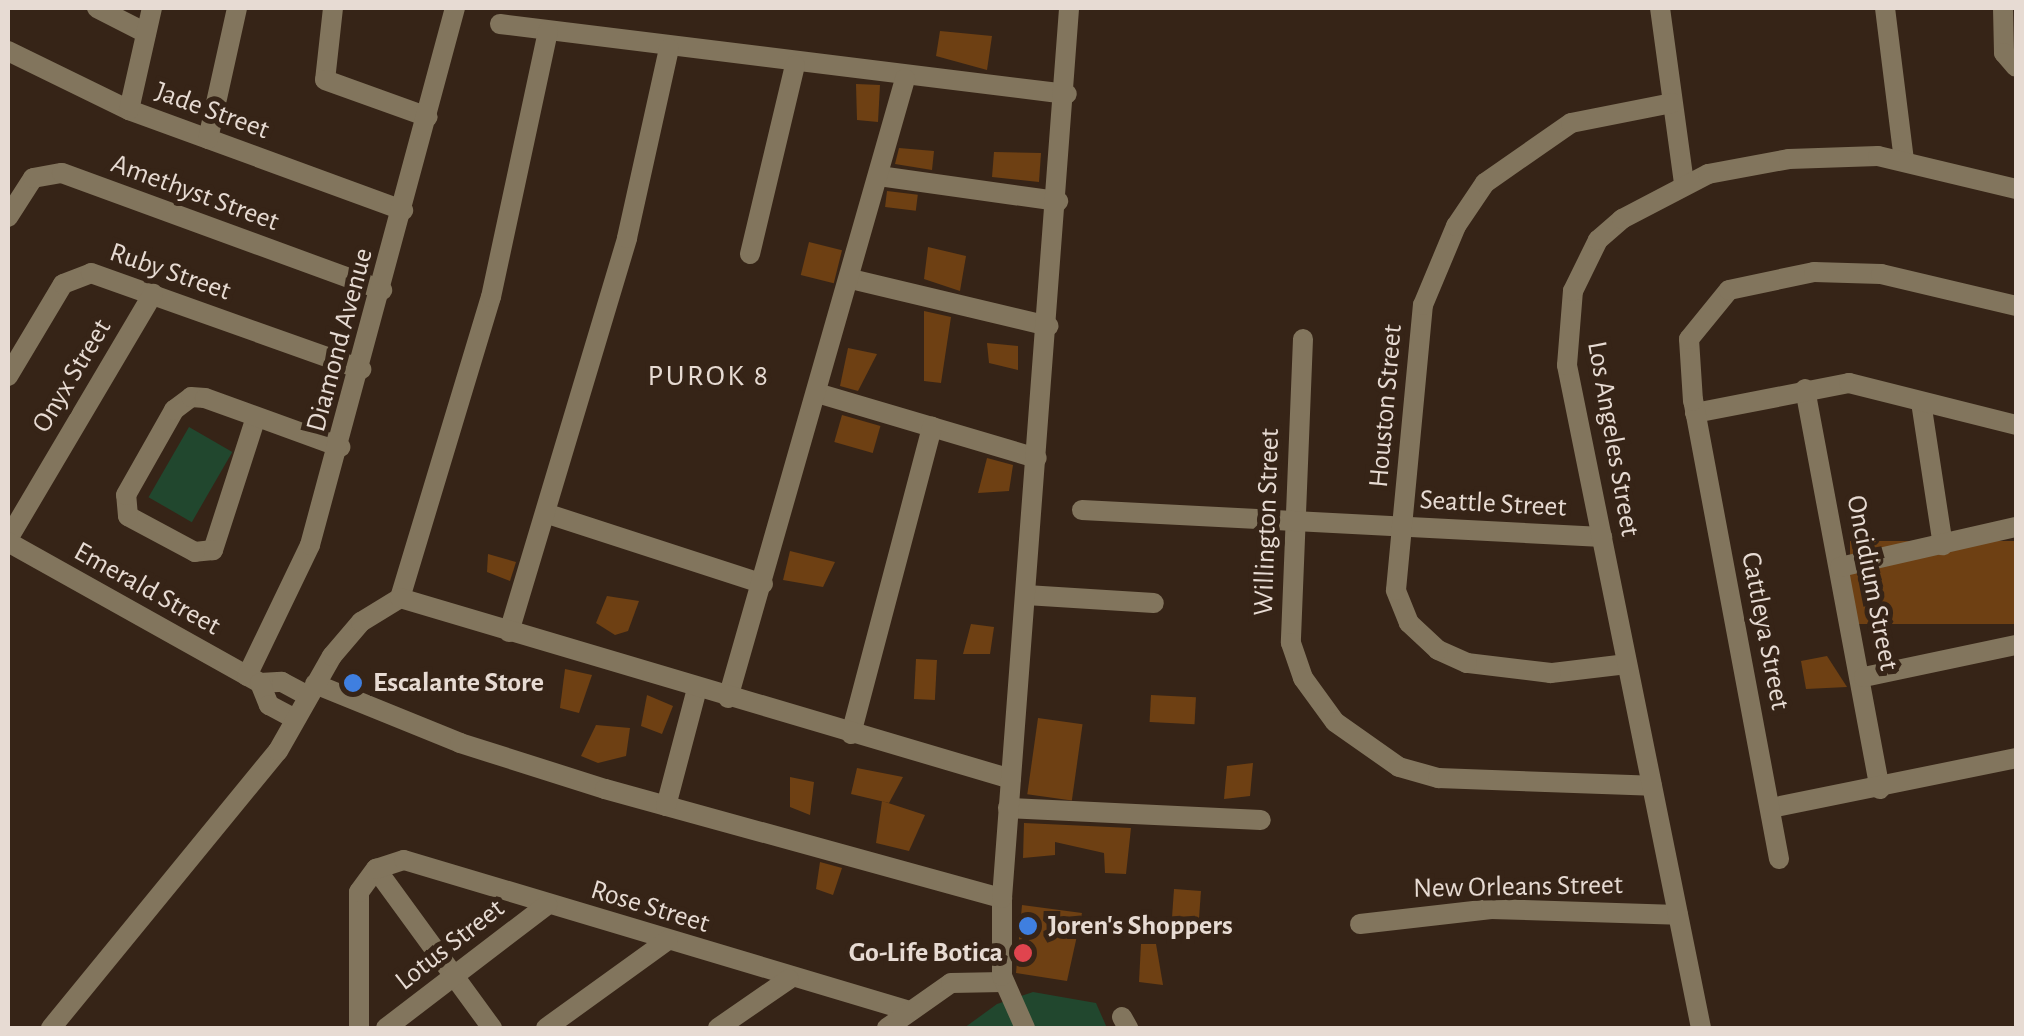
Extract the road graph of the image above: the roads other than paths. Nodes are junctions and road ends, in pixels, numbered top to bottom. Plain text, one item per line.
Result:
1 (97, 8) edge
2 (152, 8) edge
3 (237, 8) edge
4 (333, 8) edge
5 (454, 8) edge
6 (1069, 8) edge
7 (1660, 8) edge
8 (1886, 8) edge
9 (2003, 8) edge
10 (500, 24) dead end
11 (548, 31) junction
12 (146, 32) junction
13 (669, 49) junction
14 (8, 52) edge
15 (795, 64) junction
16 (2016, 67) edge
17 (904, 79) junction
18 (1067, 94) junction
19 (1672, 103) junction
20 (129, 110) junction
21 (428, 117) junction
22 (208, 139) junction
23 (1904, 161) junction
24 (879, 176) junction
25 (1684, 184) junction
26 (2016, 189) edge
27 (1058, 201) junction
28 (404, 210) junction
29 (8, 217) edge
30 (750, 254) dead end
31 (851, 279) junction
32 (382, 290) junction
33 (153, 294) junction
34 (2016, 306) edge
35 (1048, 326) junction
36 (1303, 339) dead end
37 (361, 369) junction
38 (8, 376) edge
39 (1805, 389) junction
40 (817, 393) junction
41 (1920, 402) junction
42 (1695, 413) junction
43 (256, 416) junction
44 (2016, 426) edge
45 (932, 428) junction
46 (340, 447) junction
47 (1037, 458) junction
48 (1082, 510) dead end
49 (548, 514) junction
50 (1292, 521) junction
51 (1403, 526) junction
52 (2016, 527) edge
53 (1602, 537) junction
54 (8, 540) edge
55 (1944, 545) junction
56 (1840, 567) junction
57 (763, 584) junction
58 (1026, 595) junction
59 (400, 598) junction
60 (1154, 603) dead end
61 (510, 632) junction
62 (2016, 645) edge
63 (1627, 664) junction
64 (1864, 677) junction
65 (254, 680) junction
66 (311, 690) junction
67 (697, 690) junction
68 (728, 698) junction
69 (296, 719) junction
70 (851, 734) junction
71 (2016, 758) edge
72 (1011, 780) junction
73 (1652, 786) junction
74 (1880, 789) junction
75 (666, 806) junction
76 (1008, 808) junction
77 (1771, 808) junction
78 (1260, 820) dead end
79 (1779, 860) dead end
80 (376, 869) junction
81 (1002, 898) junction
82 (547, 905) junction
83 (1678, 915) junction
84 (1360, 924) dead end
85 (668, 940) junction
86 (454, 976) junction
87 (788, 978) junction
88 (1003, 982) junction
89 (910, 1012) junction
90 (51, 1028) edge
91 (358, 1028) edge
92 (386, 1028) edge
93 (492, 1028) edge
94 (546, 1028) edge
95 (718, 1028) edge
96 (887, 1028) edge
97 (1024, 1028) edge
98 (1701, 1028) edge

1 - 12 street
2 - 12 street
3 - 22 street
4 - 21 street
5 - 21 street, Diamond Avenue
6 - 18 street
7 - 19 street
8 - 23 street
9 - 16 street
10 - 11 street
11 - 13 street
11 - 59 street
12 - 20 street
13 - 15 street
13 - 49 street
14 - 20 street, Jade Street
15 - 17 street
15 - 30 street
17 - 18 street
17 - 24 street
18 - 27 street
19 - 25 street
19 - 51 street, Houston Street
20 - 22 street, Jade Street
21 - 28 street, Diamond Avenue
22 - 28 street, Jade Street
23 - 25 street, Los Angeles Street
23 - 26 street, Los Angeles Street
24 - 27 street
24 - 31 street
25 - 53 street, Los Angeles Street
27 - 35 street
28 - 32 street, Diamond Avenue
29 - 32 street, Amethyst Street
31 - 35 street
31 - 40 street
32 - 37 street, Diamond Avenue
33 - 37 street, Ruby Street
33 - 38 street, Ruby Street
33 - 54 street, Onyx Street
34 - 42 street, Cattleya Street
35 - 47 street
36 - 50 street, Willington Street
37 - 46 street, Diamond Avenue
39 - 41 street
39 - 42 street
39 - 56 street, Oncidium Street
40 - 45 street
40 - 57 street
41 - 44 street
41 - 55 street
42 - 77 street, Cattleya Street
43 - 43 street
43 - 46 street
45 - 47 street
45 - 70 street
46 - 65 street, Diamond Avenue
47 - 58 street
48 - 50 street, Seattle Street
49 - 57 street
49 - 61 street
50 - 51 street, Seattle Street
50 - 73 street, Willington Street
51 - 53 street, Seattle Street
51 - 63 street, Houston Street
52 - 55 street
53 - 63 street, Los Angeles Street
54 - 65 street, Emerald Street
55 - 56 street
56 - 64 street, Oncidium Street
57 - 68 street
58 - 60 street
58 - 72 street
59 - 61 street
59 - 66 street
61 - 67 street
62 - 64 street
63 - 73 street, Los Angeles Street
64 - 74 street, Oncidium Street
65 - 66 street, Emerald Street
65 - 69 street, Emerald Street
66 - 69 street
66 - 75 street, Emerald Street
67 - 68 street
67 - 75 street
68 - 70 street
69 - 90 street
70 - 72 street
71 - 74 street
72 - 76 street
73 - 83 street, Los Angeles Street
74 - 77 street
75 - 81 street, Emerald Street
76 - 78 street
76 - 81 street
77 - 79 street, Cattleya Street
80 - 82 street, Rose Street
80 - 86 street
80 - 91 street
81 - 88 street
82 - 85 street, Rose Street
82 - 86 street, Lotus Street
83 - 84 street, New Orleans Street
83 - 98 street, Los Angeles Street
85 - 87 street, Rose Street
85 - 94 street
86 - 92 street, Lotus Street
86 - 93 street
87 - 89 street, Rose Street
87 - 95 street
88 - 89 street
88 - 97 street
89 - 96 street

